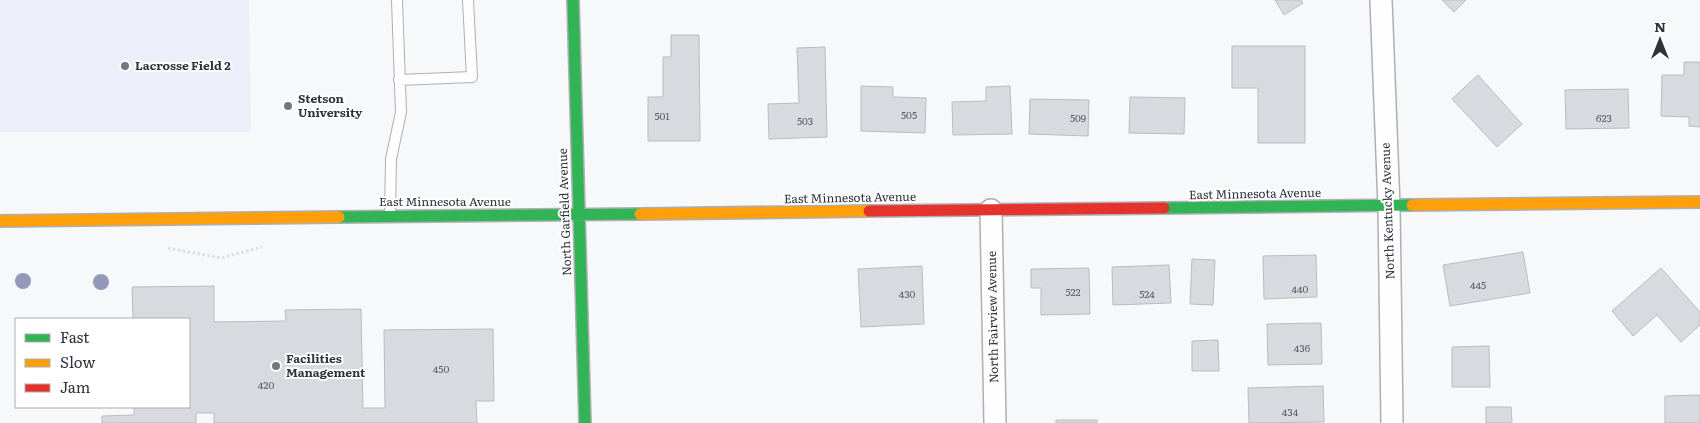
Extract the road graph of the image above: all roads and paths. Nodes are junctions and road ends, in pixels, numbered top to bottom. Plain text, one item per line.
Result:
1 (397, 0) edge
2 (468, 0) edge
3 (573, 0) edge
4 (1380, 0) edge
5 (399, 80) junction
6 (1700, 202) edge
7 (1389, 206) junction
8 (991, 210) junction
9 (578, 215) junction
10 (390, 216) junction
11 (0, 221) edge
12 (585, 423) edge
13 (995, 423) edge
14 (1392, 423) edge

1 - 5 lane
2 - 5 lane
3 - 9 street, North Garfield Avenue
4 - 7 street, North Kentucky Avenue
5 - 10 lane
6 - 7 street, East Minnesota Avenue
7 - 8 street, East Minnesota Avenue
7 - 14 street, North Kentucky Avenue
8 - 9 street, East Minnesota Avenue
8 - 13 street, North Fairview Avenue
9 - 10 street, East Minnesota Avenue
9 - 12 street, North Garfield Avenue
10 - 11 street, East Minnesota Avenue

